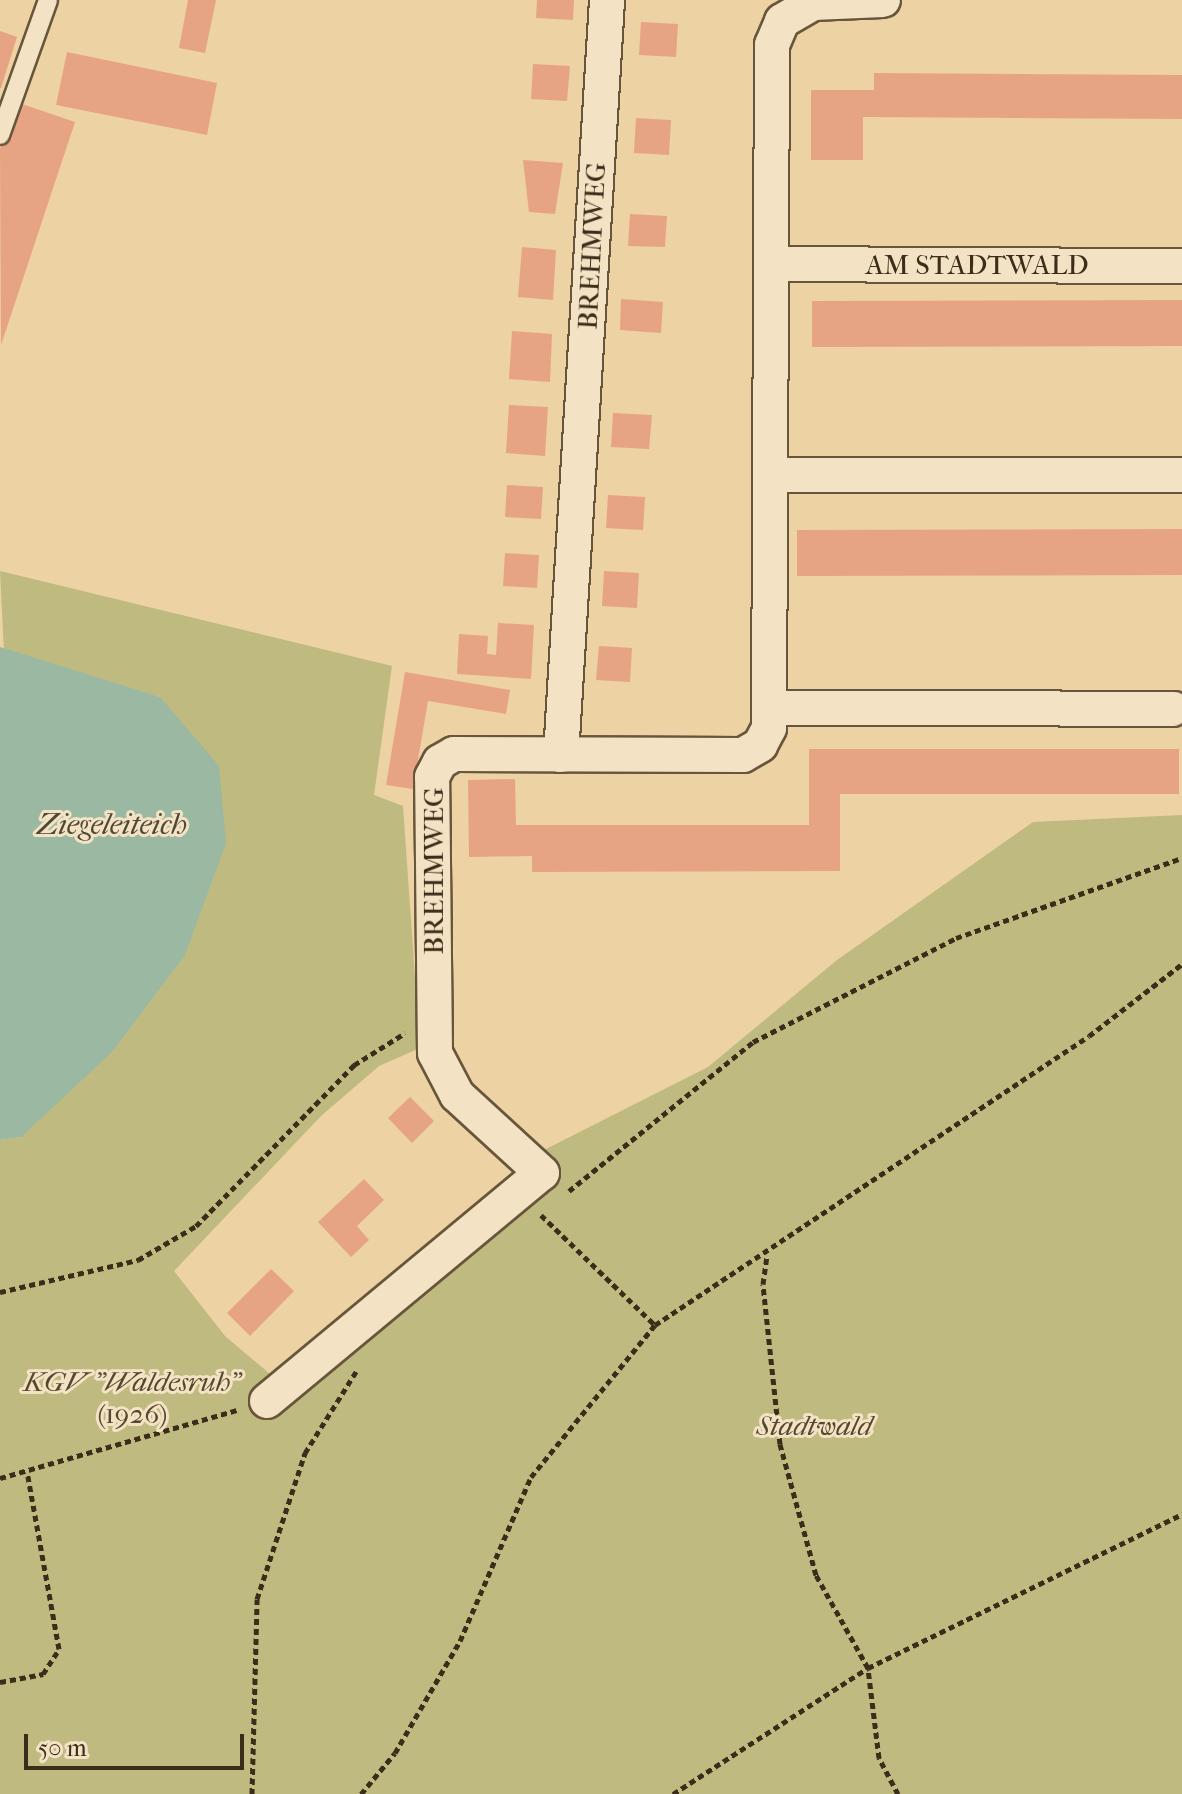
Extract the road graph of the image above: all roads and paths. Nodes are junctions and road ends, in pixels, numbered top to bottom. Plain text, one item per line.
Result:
1 (607, 0) edge
2 (883, 0) edge
3 (46, 1) edge
4 (0, 135) edge
5 (771, 264) junction
6 (1182, 266) edge
7 (773, 475) junction
8 (1182, 475) edge
9 (771, 708) junction
10 (1173, 709) dead end
11 (561, 755) junction
12 (1182, 858) edge
13 (1182, 964) edge
14 (435, 1031) junction
15 (552, 1191) junction
16 (540, 1214) junction
17 (528, 1224) dead end
18 (767, 1256) junction
19 (0, 1292) edge
20 (655, 1325) junction
21 (359, 1365) dead end
22 (267, 1401) joint
23 (27, 1472) junction
24 (0, 1478) edge
25 (1182, 1514) edge
26 (868, 1668) junction
27 (0, 1682) edge
28 (252, 1794) edge
29 (361, 1794) edge
30 (673, 1794) edge
31 (898, 1794) edge

1 - 11 street, BREHMWEG
2 - 5 street
3 - 4 lane
5 - 6 street, AM STADTWALD
5 - 7 street
7 - 8 street
7 - 9 street
9 - 10 street
9 - 11 street
11 - 14 street, BREHMWEG
12 - 15 path
13 - 18 path
14 - 15 street, BREHMWEG
14 - 19 path
15 - 16 path
15 - 16 path
15 - 22 street
16 - 17 path
16 - 20 path
18 - 20 path
18 - 26 path
20 - 29 path
21 - 28 path
22 - 23 path
23 - 24 path
23 - 27 path
25 - 26 path
26 - 30 path
26 - 31 path

